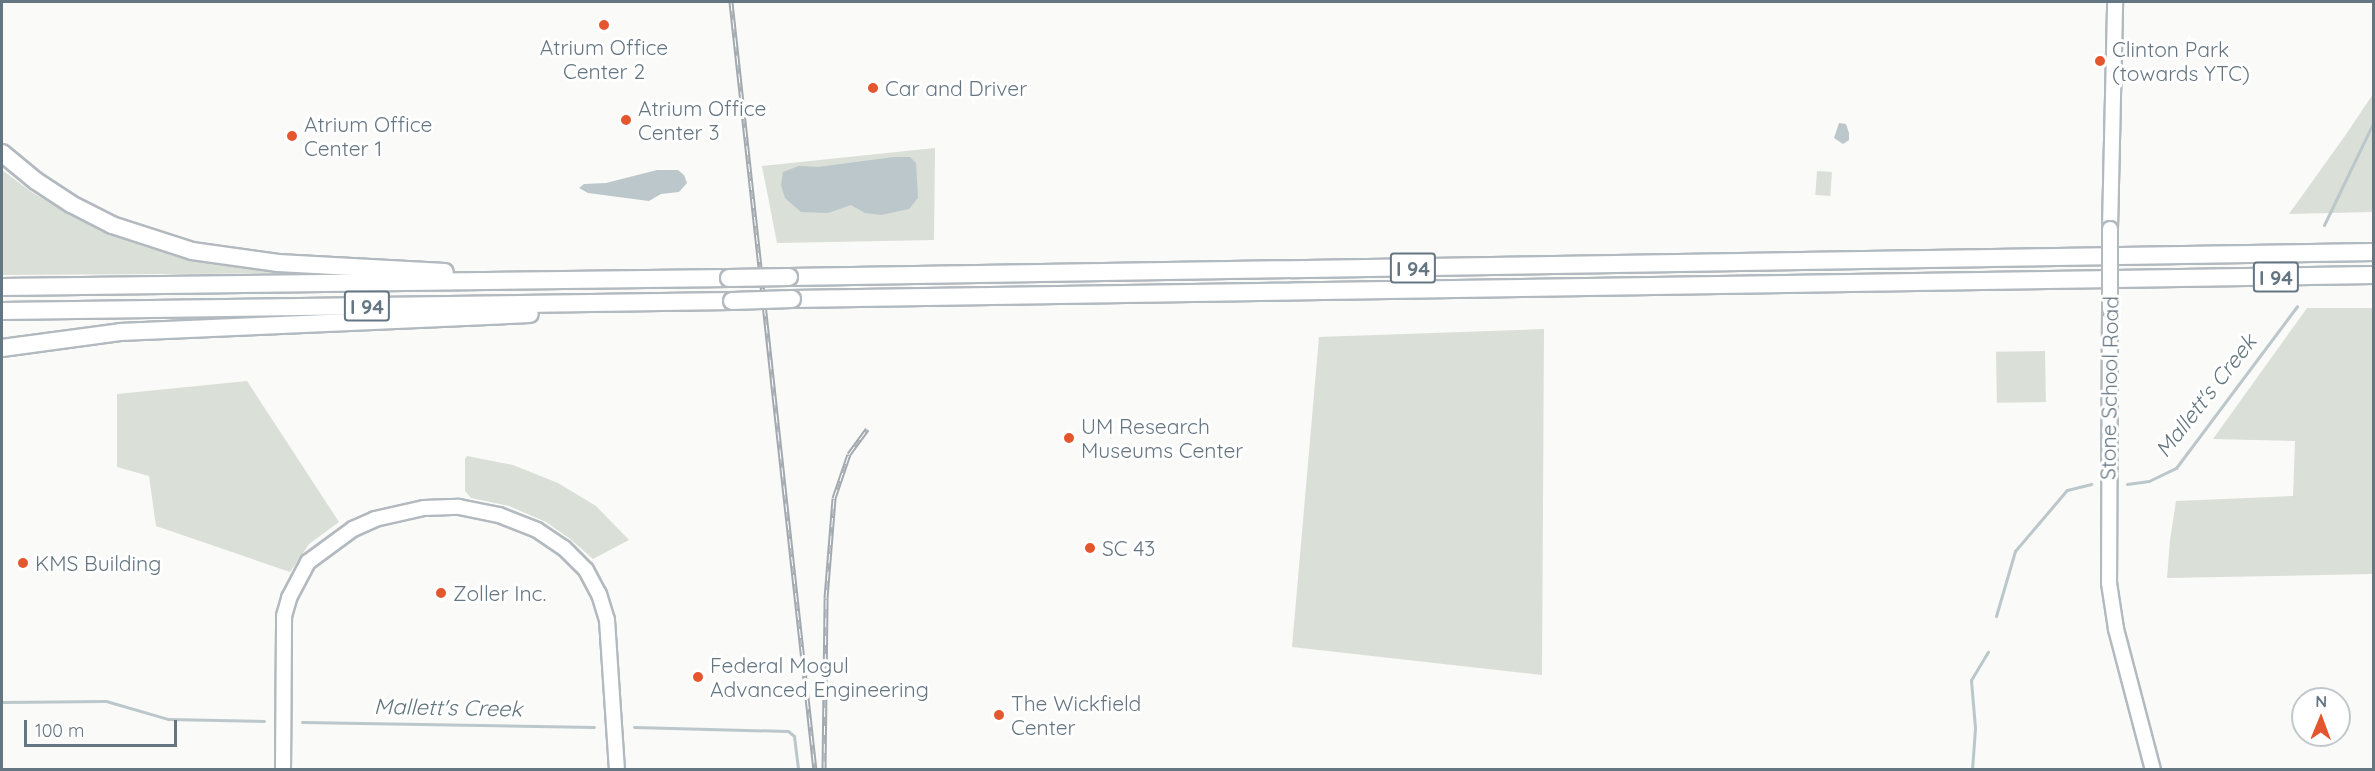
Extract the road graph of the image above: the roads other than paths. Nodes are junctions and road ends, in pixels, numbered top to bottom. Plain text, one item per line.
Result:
1 (2115, 2) edge
2 (2, 153) edge
3 (2373, 252) edge
4 (2373, 275) edge
5 (514, 281) junction
6 (2, 287) edge
7 (614, 302) junction
8 (2, 311) edge
9 (2, 348) edge
10 (283, 770) edge
11 (617, 770) edge
12 (2153, 770) edge

1 - 12 main road, Stone School Road, bridge
2 - 5 highway
3 - 5 highway, I 94, bridge
4 - 7 highway, I 94, bridge
5 - 6 highway, I 94
7 - 8 highway, I 94
7 - 9 highway
10 - 11 main road

